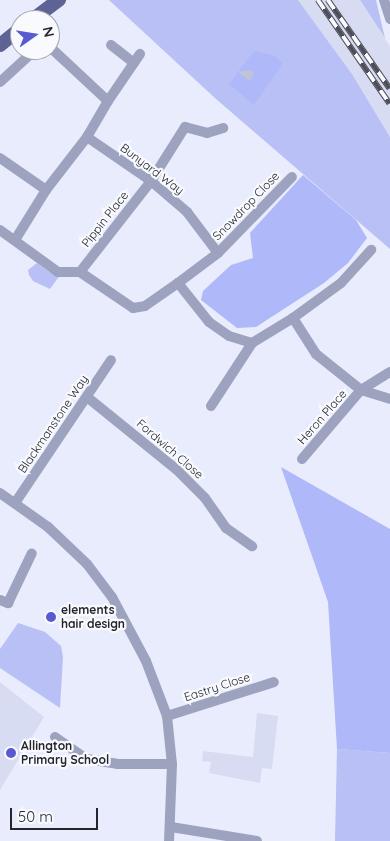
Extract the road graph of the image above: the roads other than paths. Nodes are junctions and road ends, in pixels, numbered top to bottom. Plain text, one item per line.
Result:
1 (59, 0) edge
2 (384, 0) edge
3 (46, 10) edge
4 (390, 20) edge
5 (10, 36) edge
6 (0, 44) edge
7 (110, 45) dead end
8 (60, 56) edge
9 (24, 60) edge
10 (0, 82) edge
11 (108, 101) junction
12 (223, 128) dead end
13 (87, 138) junction
14 (0, 158) edge
15 (292, 177) dead end
16 (151, 180) junction
17 (46, 190) junction
18 (0, 230) edge
19 (15, 240) junction
20 (371, 250) dead end
21 (218, 253) junction
22 (80, 272) junction
23 (178, 283) junction
24 (293, 318) junction
25 (252, 343) junction
26 (111, 360) dead end
27 (390, 372) edge
28 (361, 390) junction
29 (87, 397) junction
30 (390, 399) edge
31 (211, 406) dead end
32 (302, 459) dead end
33 (0, 493) edge
34 (15, 503) junction
35 (252, 546) dead end
36 (32, 553) dead end
37 (0, 600) edge
38 (274, 682) dead end
39 (167, 716) junction
40 (55, 737) dead end
41 (172, 764) junction
42 (171, 827) junction
43 (169, 841) edge
44 (257, 841) edge

1 - 3 main road
2 - 4 street
5 - 6 main road
7 - 11 street
8 - 11 street
9 - 10 street
11 - 13 street
12 - 16 street, Pippin Place
13 - 16 street, Bunyard Way
13 - 17 street
14 - 17 street
15 - 21 street, Snowdrop Close
16 - 21 street, Bunyard Way
16 - 22 street, Pippin Place
17 - 19 street
18 - 19 street
19 - 22 street
20 - 24 street
21 - 23 street
22 - 23 street
23 - 25 street
24 - 25 street
24 - 28 street
25 - 31 street
26 - 29 street, Blackmanstone Way
27 - 28 street, Heron Place
28 - 30 street
28 - 32 street, Heron Place
29 - 34 street, Blackmanstone Way
29 - 35 street, Fordwich Close
33 - 34 street
34 - 39 street
36 - 37 street
38 - 39 street, Eastry Close
39 - 41 street
40 - 41 street
41 - 42 street
42 - 43 street
42 - 44 street

